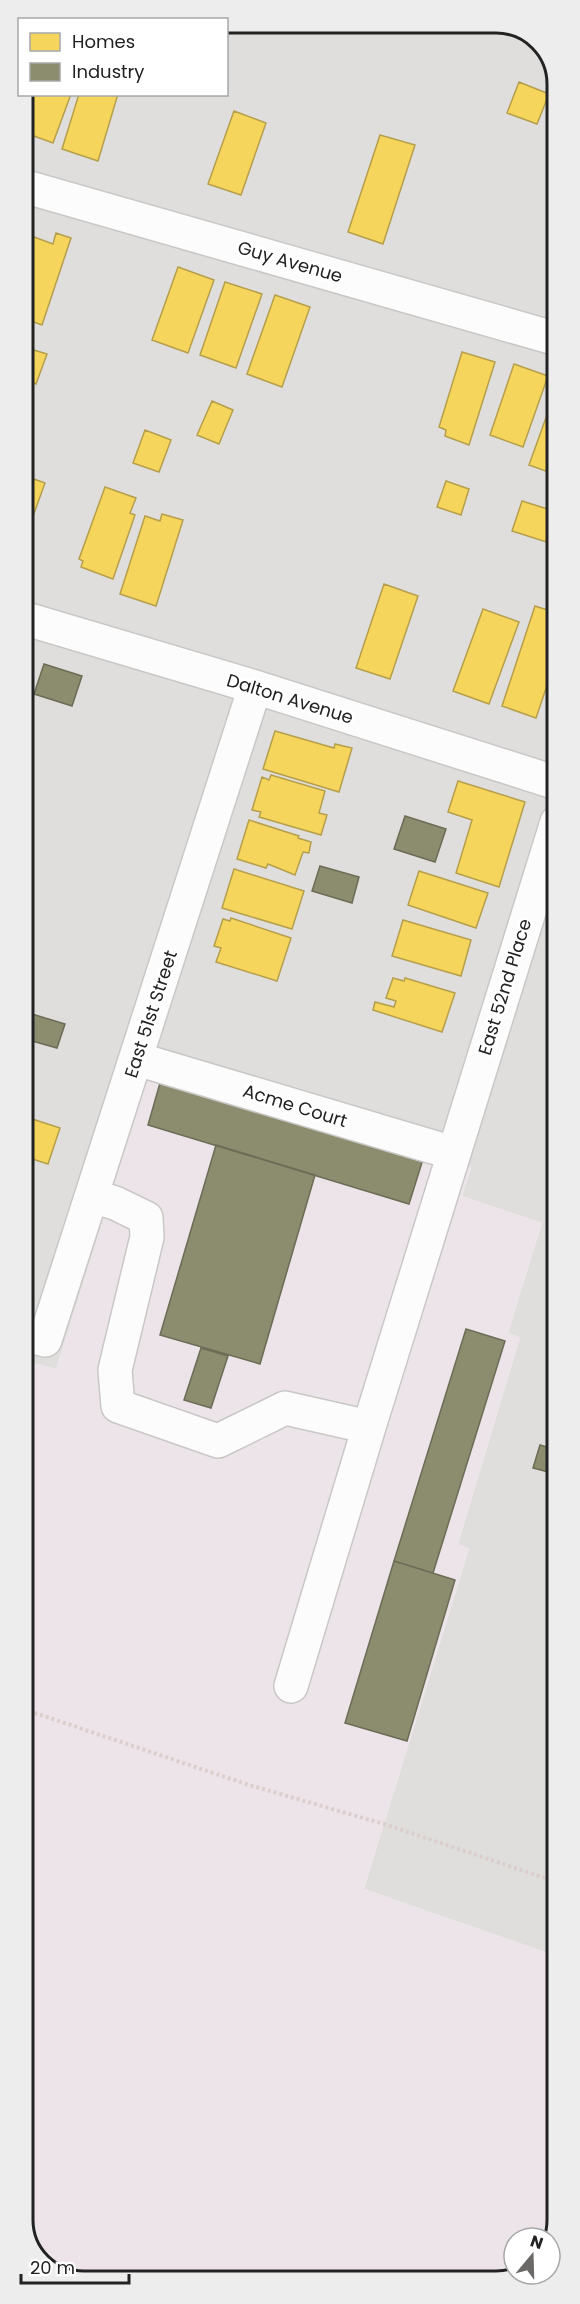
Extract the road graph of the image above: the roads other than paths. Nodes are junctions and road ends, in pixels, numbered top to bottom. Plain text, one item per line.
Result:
1 (33, 189) edge
2 (547, 336) edge
3 (33, 621) edge
4 (255, 687) junction
5 (547, 780) edge
6 (547, 854) edge
7 (137, 1059) junction
8 (453, 1153) junction
9 (92, 1196) junction
10 (34, 1337) edge
11 (369, 1427) junction
12 (291, 1686) dead end

1 - 2 street, Guy Avenue
3 - 4 street, Dalton Avenue
4 - 5 street, Dalton Avenue
4 - 7 street, East 51st Street
6 - 8 street, East 52nd Place
7 - 8 street, Acme Court
7 - 9 street, East 51st Street
8 - 11 street, East 52nd Place
9 - 10 street, East 51st Street
9 - 11 street
11 - 12 street, East 52nd Place

